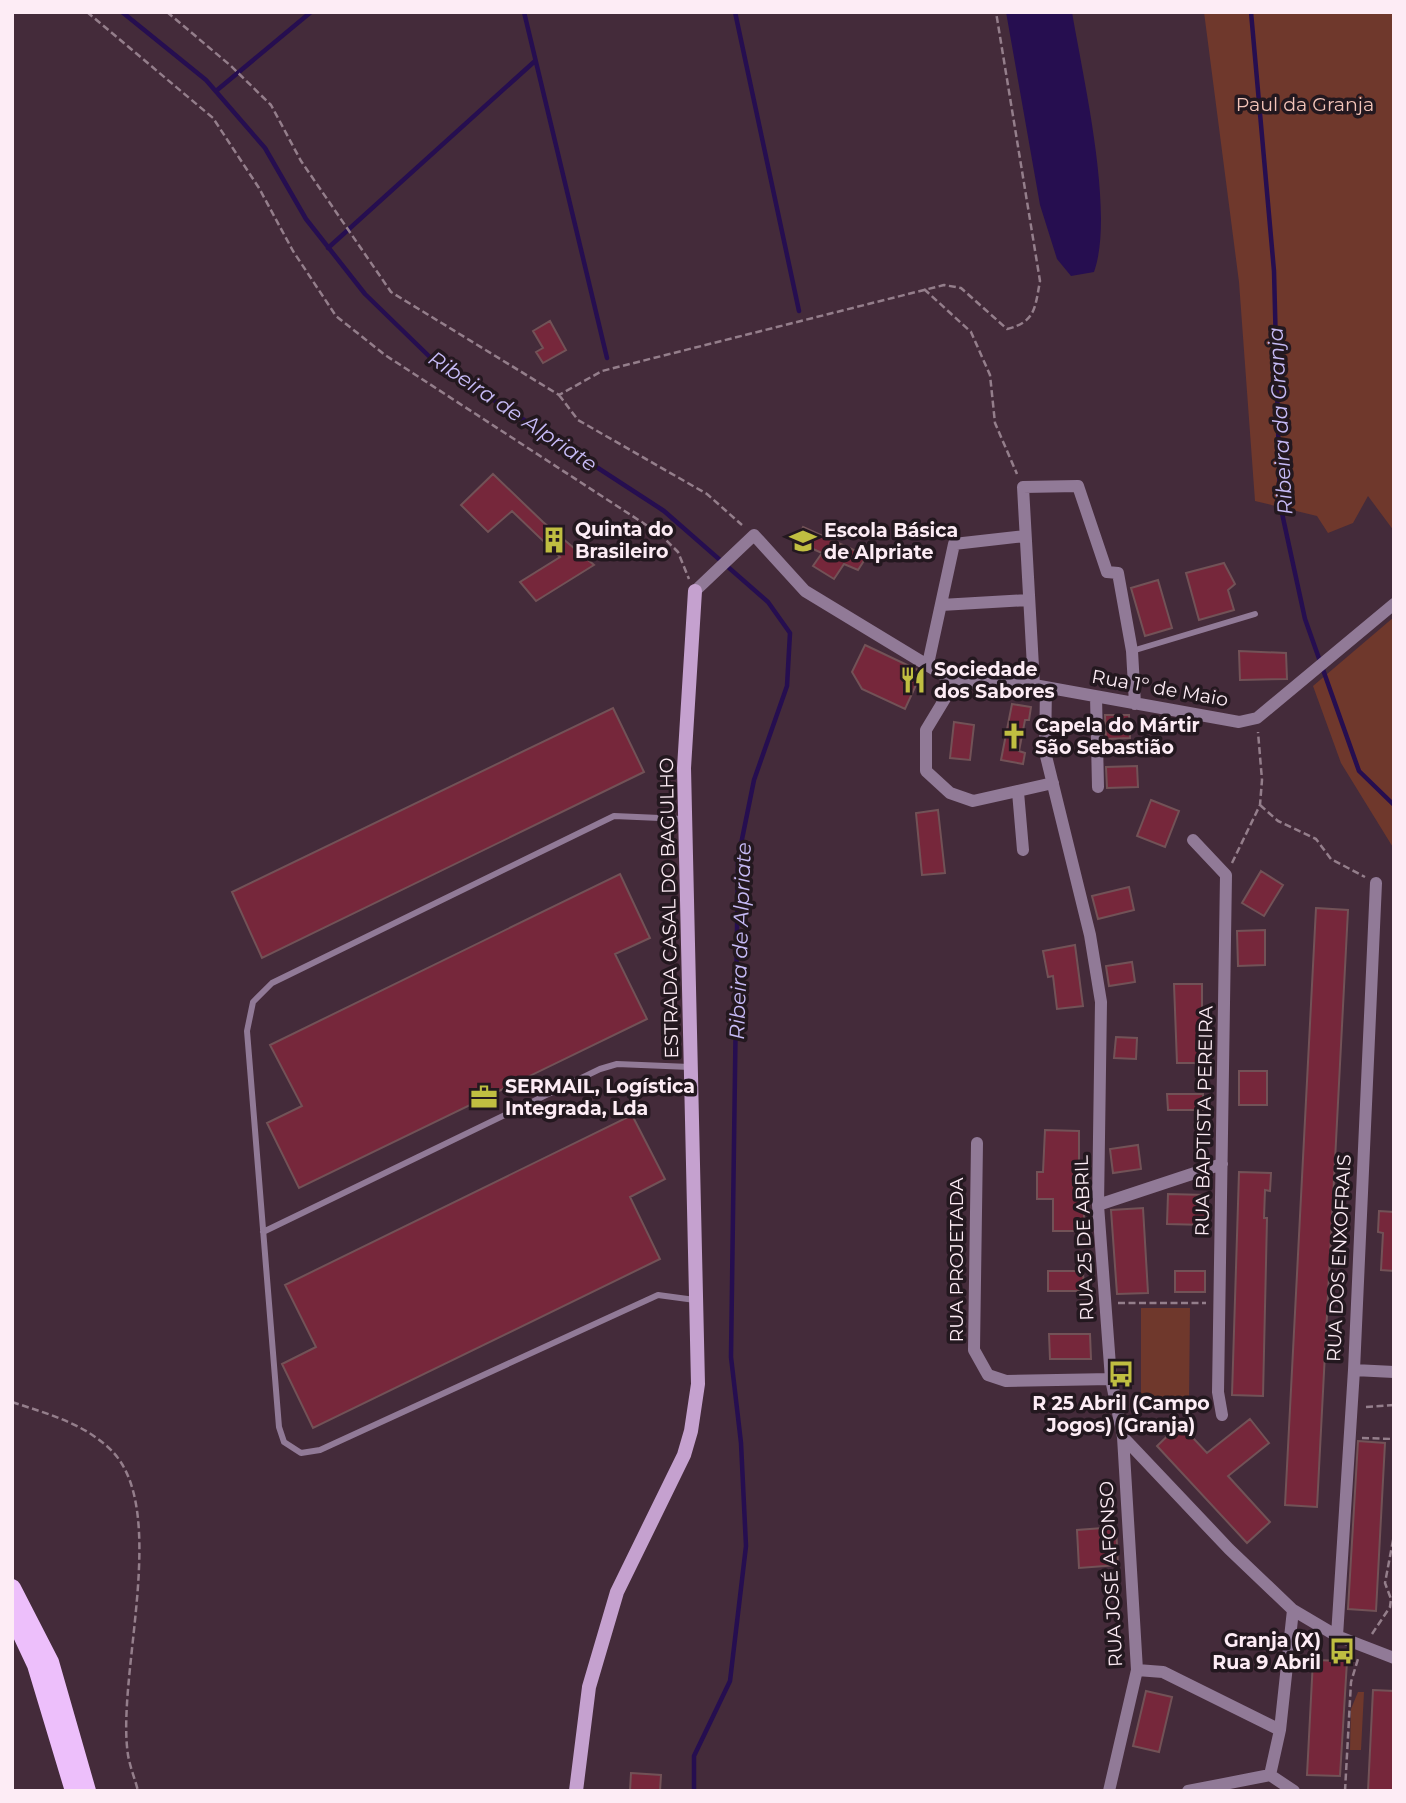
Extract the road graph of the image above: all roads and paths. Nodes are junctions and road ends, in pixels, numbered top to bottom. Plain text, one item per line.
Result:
1 (87, 12) edge
2 (167, 12) edge
3 (996, 12) edge
4 (924, 289) junction
5 (559, 395) junction
6 (1023, 487) junction
7 (754, 536) junction
8 (1025, 537) junction
9 (695, 591) junction
10 (1028, 600) junction
11 (1394, 604) edge
12 (941, 605) junction
13 (1255, 614) dead end
14 (1132, 651) junction
15 (928, 664) junction
16 (955, 682) junction
17 (1040, 686) junction
18 (1096, 696) junction
19 (1135, 704) junction
20 (1257, 718) junction
21 (1053, 783) junction
22 (1098, 787) dead end
23 (1018, 792) junction
24 (1260, 805) junction
25 (685, 820) junction
26 (1193, 840) dead end
27 (1023, 850) dead end
28 (1226, 875) junction
29 (1376, 883) joint
30 (691, 1067) junction
31 (976, 1143) dead end
32 (1222, 1164) junction
33 (1098, 1205) junction
34 (263, 1232) junction
35 (696, 1300) junction
36 (1105, 1303) junction
37 (1220, 1303) junction
38 (1354, 1370) junction
39 (1394, 1373) edge
40 (1111, 1378) junction
41 (12, 1402) edge
42 (1394, 1405) edge
43 (1351, 1407) junction
44 (1222, 1415) dead end
45 (1394, 1416) edge
46 (1123, 1437) junction
47 (1349, 1437) junction
48 (1393, 1439) edge
49 (1394, 1460) edge
50 (1394, 1535) edge
51 (12, 1588) edge
52 (1293, 1610) junction
53 (12, 1614) edge
54 (1337, 1636) junction
55 (1367, 1639) dead end
56 (1361, 1654) dead end
57 (1394, 1658) edge
58 (1137, 1670) junction
59 (1280, 1730) junction
60 (1270, 1775) junction
61 (74, 1791) edge
62 (86, 1791) edge
63 (138, 1791) edge
64 (576, 1791) edge
65 (1109, 1791) edge
66 (1188, 1791) edge
67 (1294, 1791) edge
68 (1345, 1791) edge

1 - 9 path
2 - 5 path
3 - 4 path
4 - 5 path
4 - 6 path
5 - 7 path
6 - 8 street, RUA 25 DE ABRIL
6 - 14 street
7 - 9 street
7 - 15 street
8 - 10 street, RUA 25 DE ABRIL
8 - 12 street
9 - 25 street, ESTRADA CASAL DO BAGULHO
10 - 12 street
10 - 17 street, RUA 25 DE ABRIL
11 - 20 street
12 - 15 street
13 - 14 lane
14 - 19 street
15 - 16 street
16 - 17 street
16 - 23 street
17 - 18 street, Rua 1º de Maio
17 - 21 street, RUA 25 DE ABRIL
18 - 19 street, Rua 1º de Maio
18 - 22 street
19 - 20 street, Rua 1º de Maio
20 - 24 path
21 - 23 street
21 - 33 street, RUA 25 DE ABRIL
23 - 27 street
24 - 28 path
24 - 29 path
25 - 30 street, ESTRADA CASAL DO BAGULHO
25 - 34 lane
26 - 28 street
28 - 32 street, RUA BAPTISTA PEREIRA
29 - 38 street, RUA DOS ENXOFRAIS
30 - 34 lane
30 - 35 street, ESTRADA CASAL DO BAGULHO
31 - 40 street, RUA PROJETADA
32 - 33 street
32 - 37 street, RUA BAPTISTA PEREIRA
33 - 36 street, RUA 25 DE ABRIL
34 - 35 lane
35 - 64 street, ESTRADA CASAL DO BAGULHO
36 - 37 path
36 - 40 street, RUA 25 DE ABRIL
37 - 44 street, RUA BAPTISTA PEREIRA
38 - 39 street
38 - 43 street, RUA DOS ENXOFRAIS
40 - 46 street, RUA 25 DE ABRIL
41 - 63 path
42 - 43 path
43 - 47 street, RUA DOS ENXOFRAIS
45 - 48 path
46 - 52 street
46 - 58 street, RUA JOSÉ AFONSO
47 - 48 path
47 - 54 street, RUA DOS ENXOFRAIS
48 - 49 path
50 - 55 path
51 - 62 main road
52 - 54 street
52 - 59 street
53 - 61 main road
54 - 57 street
56 - 68 path
58 - 59 street
58 - 65 street, RUA JOSÉ AFONSO
59 - 60 street
60 - 66 street
60 - 67 street

